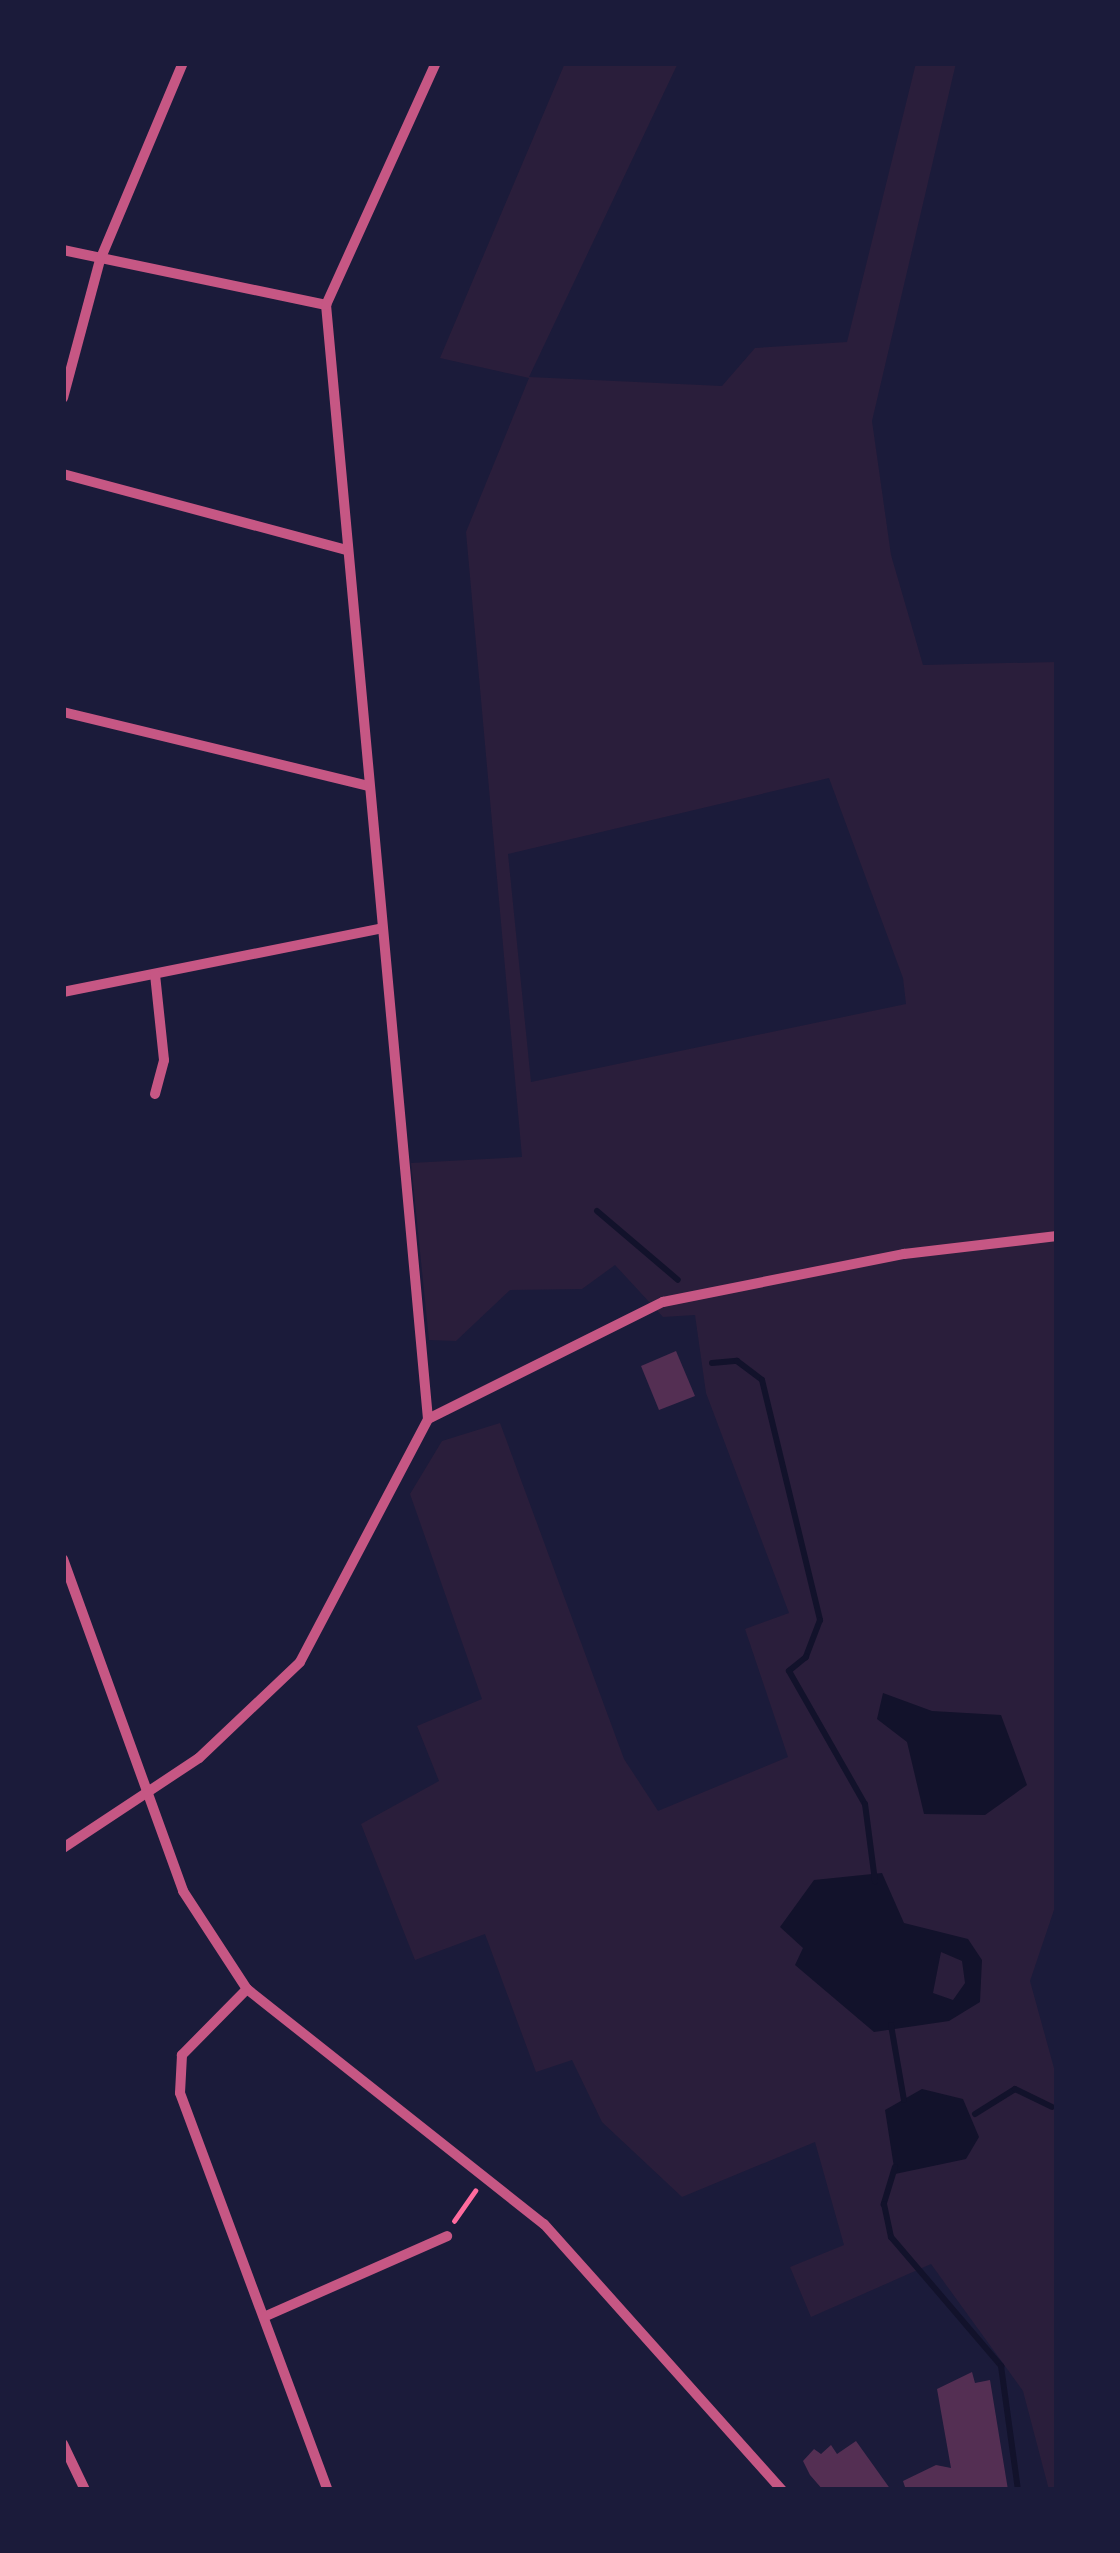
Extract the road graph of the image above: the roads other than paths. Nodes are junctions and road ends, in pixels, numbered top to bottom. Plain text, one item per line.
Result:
1 (184, 63) edge
2 (436, 63) edge
3 (63, 250) edge
4 (100, 260) junction
5 (326, 305) junction
6 (63, 398) edge
7 (63, 474) edge
8 (347, 550) junction
9 (63, 712) edge
10 (369, 786) junction
11 (378, 929) junction
12 (155, 974) junction
13 (63, 992) edge
14 (155, 1094) dead end
15 (1057, 1236) edge
16 (428, 1419) junction
17 (63, 1559) edge
18 (146, 1799) junction
19 (63, 1847) edge
20 (247, 1989) junction
21 (446, 2236) road end
22 (266, 2316) junction
23 (63, 2444) edge
24 (85, 2490) edge
25 (328, 2490) edge
26 (782, 2490) edge

1 - 4 street
2 - 5 street
3 - 4 street
4 - 5 street
4 - 6 street
5 - 8 street
7 - 8 street
8 - 10 street
9 - 10 street
10 - 11 street
11 - 12 street
11 - 16 street
12 - 13 street
12 - 14 street
15 - 16 street
16 - 18 street
17 - 18 street
18 - 19 street
18 - 20 street
20 - 22 street
20 - 26 street
21 - 22 street
22 - 25 street
23 - 24 street

